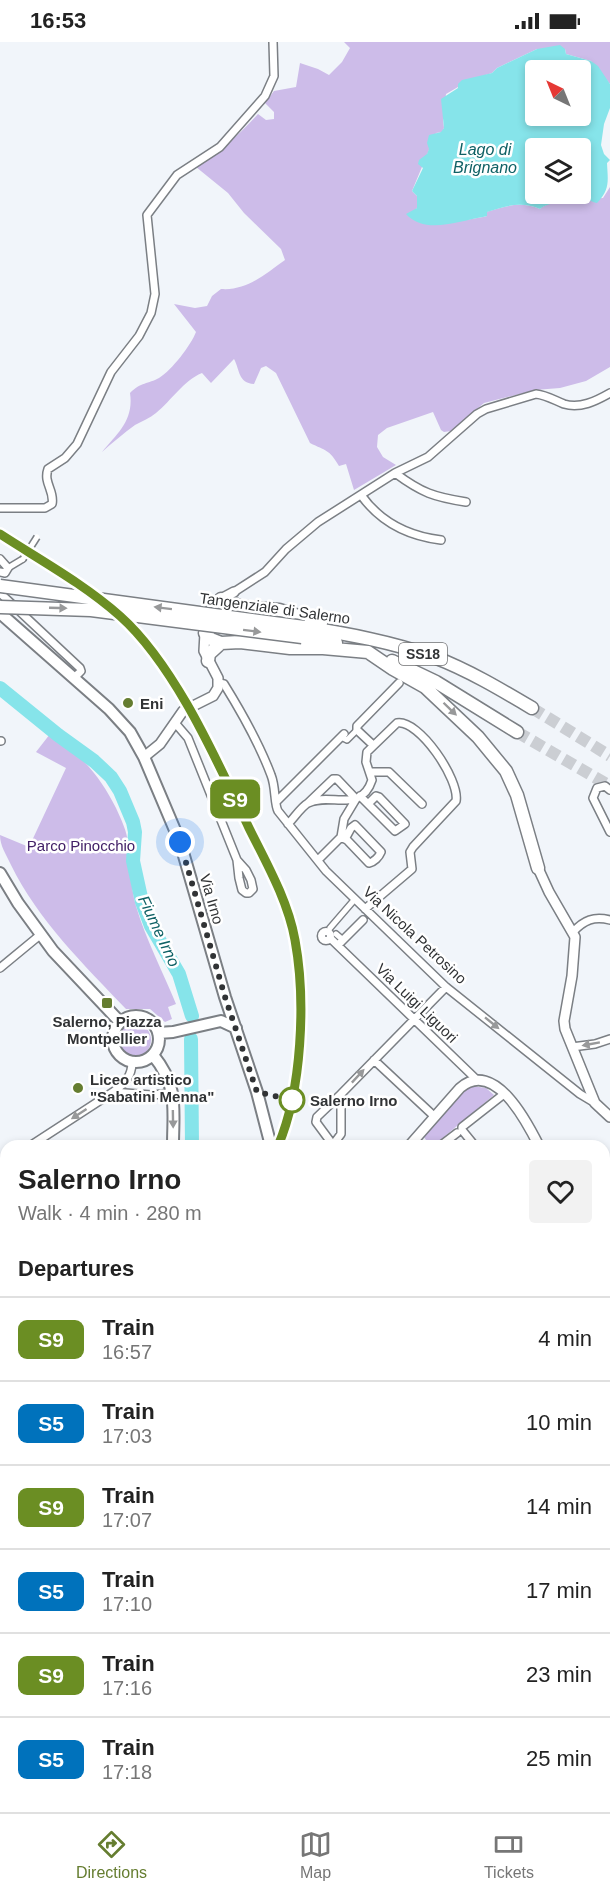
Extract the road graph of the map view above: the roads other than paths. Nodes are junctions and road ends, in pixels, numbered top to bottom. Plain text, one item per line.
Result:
1 (273, 42) edge
2 (610, 393) edge
3 (395, 473) junction
4 (360, 495) junction
5 (466, 502) dead end
6 (0, 508) edge
7 (40, 537) dead end
8 (441, 540) dead end
9 (0, 559) edge
10 (8, 568) junction
11 (0, 572) edge
12 (0, 586) edge
13 (234, 592) junction
14 (0, 593) edge
15 (221, 599) junction
16 (0, 606) edge
17 (237, 606) junction
18 (0, 613) edge
19 (303, 632) junction
20 (205, 633) junction
21 (221, 643) junction
22 (388, 643) junction
23 (368, 652) junction
24 (208, 661) junction
25 (74, 678) junction
26 (219, 683) junction
27 (399, 683) dead end
28 (532, 708) tunnel mouth
29 (176, 724) junction
30 (357, 730) junction
31 (518, 732) tunnel mouth
32 (342, 735) joint
33 (373, 746) junction
34 (144, 757) junction
35 (370, 772) junction
36 (610, 790) edge
37 (358, 797) junction
38 (277, 801) junction
39 (308, 803) junction
40 (368, 804) junction
41 (422, 804) dead end
42 (288, 824) junction
43 (610, 831) edge
44 (343, 838) junction
45 (237, 860) dead end
46 (318, 861) junction
47 (538, 868) joint
48 (0, 873) edge
49 (355, 899) junction
50 (365, 909) junction
51 (363, 920) dead end
52 (610, 920) edge
53 (330, 927) dead end
54 (573, 932) junction
55 (40, 935) junction
56 (333, 937) dead end
57 (340, 942) junction
58 (0, 968) edge
59 (446, 987) junction
60 (227, 1003) junction
61 (413, 1019) junction
62 (221, 1021) junction
63 (120, 1022) junction
64 (236, 1028) junction
65 (158, 1033) junction
66 (610, 1039) edge
67 (572, 1047) junction
68 (153, 1056) junction
69 (374, 1060) junction
70 (132, 1062) junction
71 (477, 1080) junction
72 (172, 1091) junction
73 (113, 1092) junction
74 (341, 1094) junction
75 (504, 1094) junction
76 (595, 1103) junction
77 (435, 1117) junction
78 (610, 1117) edge
79 (458, 1133) dead end
80 (39, 1140) edge
81 (174, 1140) edge
82 (270, 1140) edge
83 (329, 1140) edge
84 (337, 1140) edge
85 (414, 1140) edge
86 (448, 1140) edge
87 (470, 1140) edge
88 (536, 1140) edge

1 - 6 street
2 - 3 street
3 - 4 street
3 - 5 street
4 - 8 street
4 - 13 street
7 - 10 street, bridge
9 - 10 street
10 - 11 street
19 -> 12 highway, Tangenziale di Salerno / SS18, bridge
13 - 15 street
13 - 17 highway
14 - 25 street
15 - 17 highway
15 - 20 street
16 -> 19 highway, Tangenziale di Salerno / SS18, bridge
17 - 22 highway
18 - 25 main road, Via Irno
19 - 22 highway, Tangenziale di Salerno / SS18
19 - 23 highway, Tangenziale di Salerno / SS18
20 - 21 highway
20 - 24 street
21 - 23 highway
21 - 24 highway
22 - 28 highway, Tangenziale di Salerno / SS18
23 - 31 highway, Tangenziale di Salerno / SS18
23 -> 47 highway
24 - 26 street
25 - 34 main road, Via Irno
26 - 29 street
26 - 38 street, Via Nicola Petrosino
27 - 30 street
29 - 34 street
29 - 45 street
30 - 32 street
30 - 33 street
32 - 38 street
33 - 35 street
33 - 50 street
34 - 60 main road, Via Irno
35 - 37 street
35 - 41 street
36 - 43 street
37 - 39 street
37 - 39 street
37 - 40 street
37 - 44 street
38 - 42 street, Via Nicola Petrosino
39 - 42 street
40 - 40 street
42 - 46 street, Via Nicola Petrosino
44 - 44 street
44 - 46 street
46 - 49 street, Via Nicola Petrosino
47 - 54 street
48 - 55 main road
49 - 50 street, Via Nicola Petrosino
49 - 53 street
50 - 59 street, Via Nicola Petrosino
51 - 57 street
52 - 54 street
54 - 67 street
55 - 58 street
55 - 63 main road
56 - 57 street, Via Luigi Liguori
57 - 61 street, Via Luigi Liguori
59 - 61 street
59 -> 76 street, Via Nicola Petrosino
60 - 62 main road
60 - 64 main road, Via Irno
61 - 69 street
61 - 71 street, Via Luigi Liguori
62 - 64 main road
62 - 65 main road
63 - 65 main road
63 - 70 main road
64 - 82 main road, Via Irno
65 - 68 main road
66 -> 67 street
67 - 76 street
68 - 70 main road
68 - 72 main road
74 -> 69 street
69 - 77 street
70 - 73 street
71 - 75 street
71 - 77 street
72 - 73 street
72 -> 81 main road
73 -> 80 street
74 - 83 street
74 - 84 street
75 - 87 street
75 - 88 street
76 - 78 street, Via Nicola Petrosino
77 - 85 street
79 - 86 street

